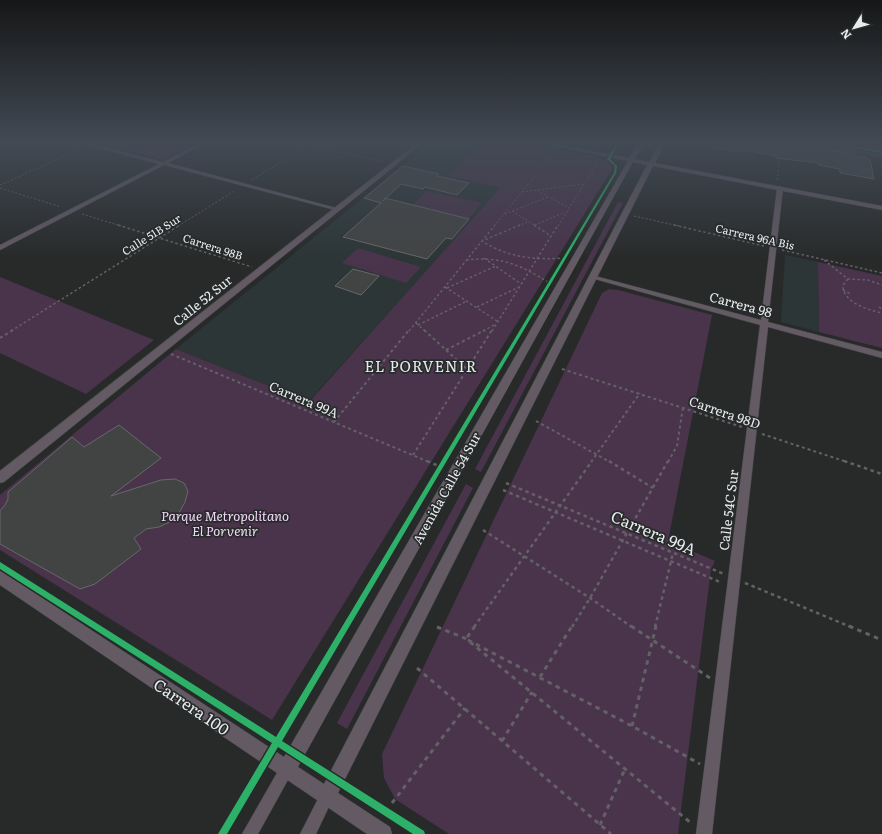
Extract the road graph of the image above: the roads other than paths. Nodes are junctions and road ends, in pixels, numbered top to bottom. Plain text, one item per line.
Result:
1 (126, 182) edge
2 (233, 182) edge
3 (371, 182) edge
4 (618, 182) edge
5 (641, 182) edge
6 (767, 182) edge
7 (768, 182) edge
8 (779, 184) junction
9 (882, 203) edge
10 (882, 208) edge
11 (337, 209) junction
12 (0, 248) edge
13 (593, 277) junction
14 (764, 323) junction
15 (882, 355) edge
16 (0, 478) edge
17 (0, 577) edge
18 (287, 769) junction
19 (327, 796) junction
20 (250, 834) edge
21 (308, 834) edge
22 (383, 834) edge
23 (704, 834) edge

1 - 12 street
2 - 11 street
3 - 11 street, Calle 52 Sur
4 - 18 street, Avenida Calle 54 Sur
5 - 13 street
6 - 9 street
7 - 8 street
8 - 10 street
8 - 14 street, Calle 54C Sur
11 - 16 street, Calle 52 Sur
13 - 14 street, Carrera 98
13 - 19 street
14 - 15 street, Carrera 98
14 - 23 street, Calle 54C Sur
17 - 18 street, Carrera 100
18 - 19 street, Carrera 100
18 - 20 street, Avenida Calle 54 Sur
19 - 21 street
19 - 22 street, Carrera 100

